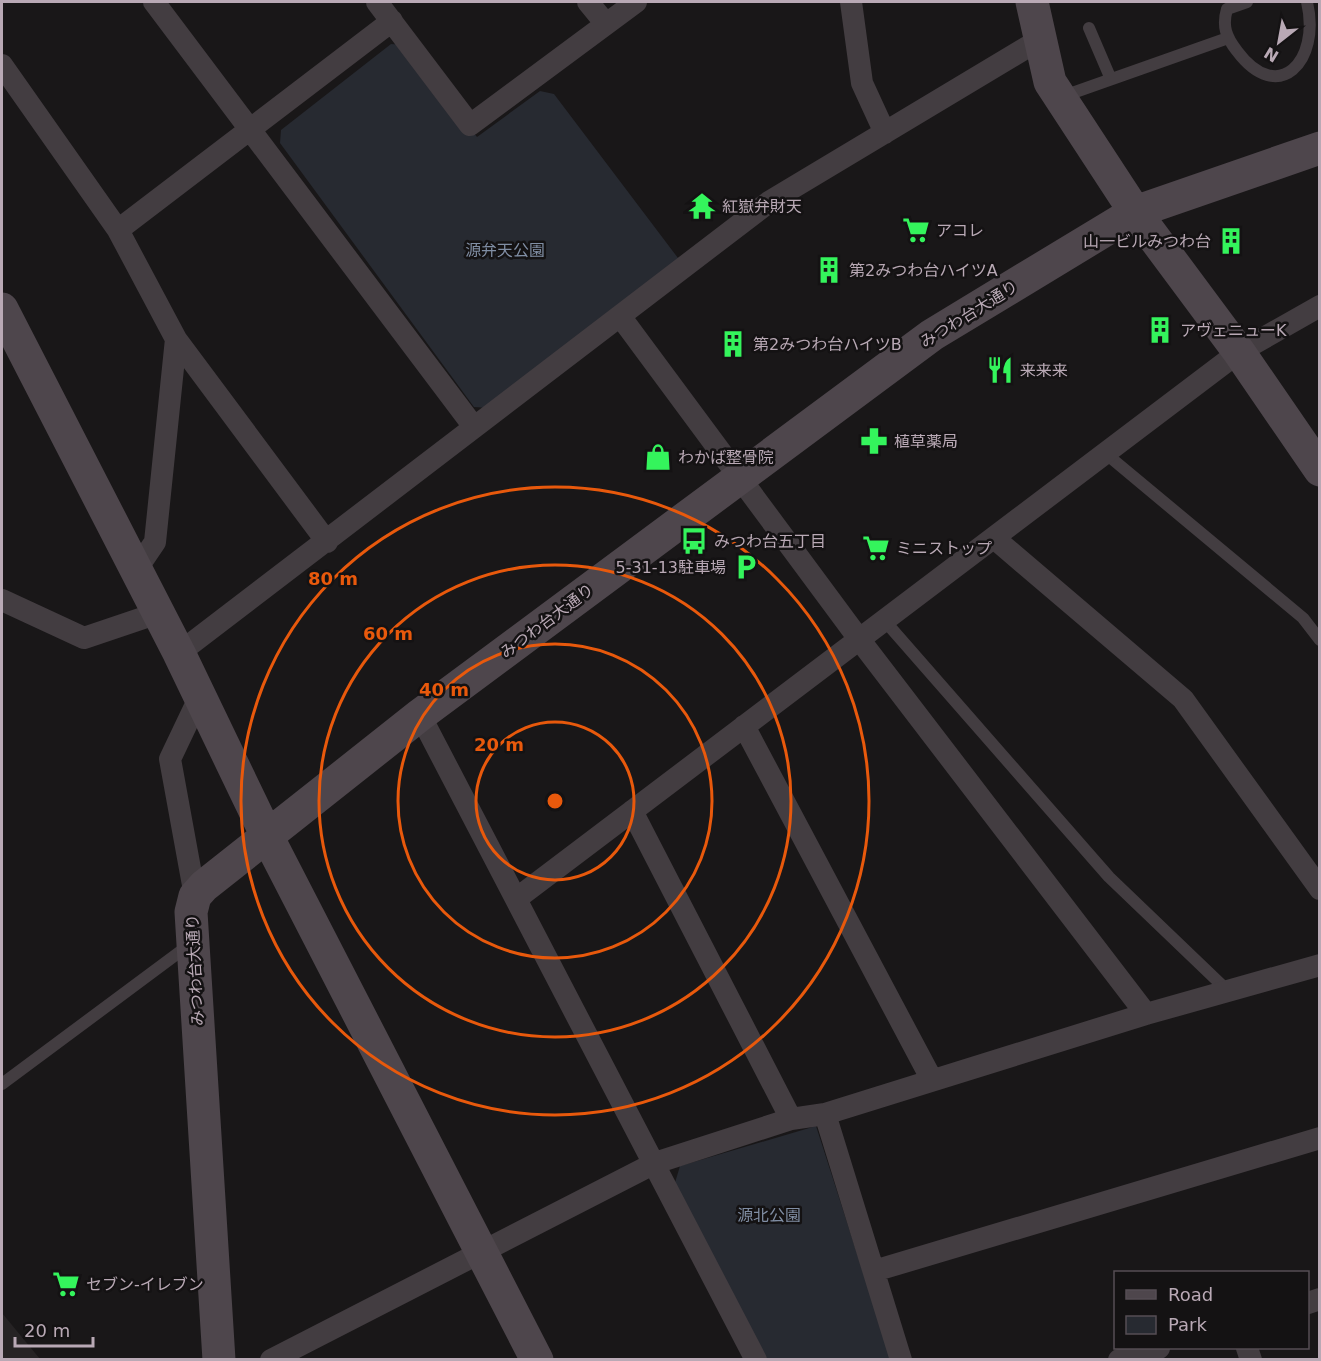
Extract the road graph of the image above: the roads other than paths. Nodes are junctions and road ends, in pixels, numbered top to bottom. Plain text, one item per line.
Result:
1 (154, 2) edge
2 (377, 2) edge
3 (588, 2) edge
4 (636, 2) edge
5 (851, 2) edge
6 (1032, 2) edge
7 (1247, 2) edge
8 (1307, 2) edge
9 (392, 21) junction
10 (606, 24) junction
11 (1089, 28) dead end
12 (1228, 38) junction
13 (1038, 40) junction
14 (2, 65) edge
15 (1110, 77) junction
16 (1060, 97) junction
17 (250, 129) junction
18 (885, 133) junction
19 (1320, 148) edge
20 (1135, 212) junction
21 (118, 230) junction
22 (1320, 306) edge
23 (2, 309) edge
24 (620, 316) junction
25 (176, 339) junction
26 (1239, 352) junction
27 (474, 427) junction
28 (1105, 453) junction
29 (1320, 470) edge
30 (740, 477) junction
31 (994, 538) junction
32 (327, 542) junction
33 (136, 570) junction
34 (2, 600) edge
35 (158, 613) junction
36 (884, 620) junction
37 (859, 639) junction
38 (1320, 640) edge
39 (179, 653) junction
40 (200, 696) junction
41 (420, 714) junction
42 (744, 726) junction
43 (632, 811) junction
44 (267, 836) junction
45 (1320, 889) edge
46 (195, 896) junction
47 (516, 899) junction
48 (192, 943) junction
49 (1320, 965) edge
50 (1229, 992) junction
51 (1146, 1014) junction
52 (932, 1080) junction
53 (2, 1084) edge
54 (825, 1114) junction
55 (791, 1119) junction
56 (1320, 1138) edge
57 (655, 1163) junction
58 (482, 1251) junction
59 (874, 1271) junction
60 (1150, 1353) edge
61 (219, 1359) edge
62 (271, 1359) edge
63 (537, 1359) edge
64 (756, 1359) edge
65 (902, 1359) edge
66 (1119, 1359) edge

1 - 17 street
2 - 9 street
3 - 10 street
4 - 10 street
5 - 18 street
6 - 13 street
7 - 12 lane
8 - 12 lane
9 - 10 street
9 - 17 street
11 - 15 lane
12 - 15 lane
13 - 16 street
13 - 18 street
14 - 21 street
15 - 16 lane
16 - 20 street
17 - 21 street
17 - 27 street
18 - 24 street
19 - 20 street, みつわ台大通り
20 - 26 street
20 - 30 street, みつわ台大通り
21 - 25 street
22 - 26 street
23 - 33 street
24 - 27 street
24 - 30 street
25 - 32 street
25 - 33 street
26 - 28 street
26 - 29 street
27 - 32 street
28 - 31 street
28 - 38 lane
30 - 37 street
30 - 41 street, みつわ台大通り
31 - 36 street
31 - 45 street
32 - 39 street
33 - 35 street
34 - 35 street
35 - 39 street
36 - 37 street
36 - 50 lane
37 - 42 street
37 - 51 street
39 - 40 street
40 - 44 street
40 - 46 street
41 - 44 street, みつわ台大通り
41 - 47 street
42 - 43 street
42 - 52 street
43 - 47 street
43 - 55 street
44 - 46 street, みつわ台大通り
44 - 58 street
46 - 48 street, みつわ台大通り
47 - 57 street
48 - 53 lane
48 - 61 street, みつわ台大通り
49 - 50 street
50 - 51 street
51 - 52 street
52 - 54 street
54 - 55 street
54 - 59 street
55 - 57 street
56 - 59 street
57 - 58 street
57 - 64 street
58 - 62 street
58 - 63 street
59 - 65 street
60 - 66 street

